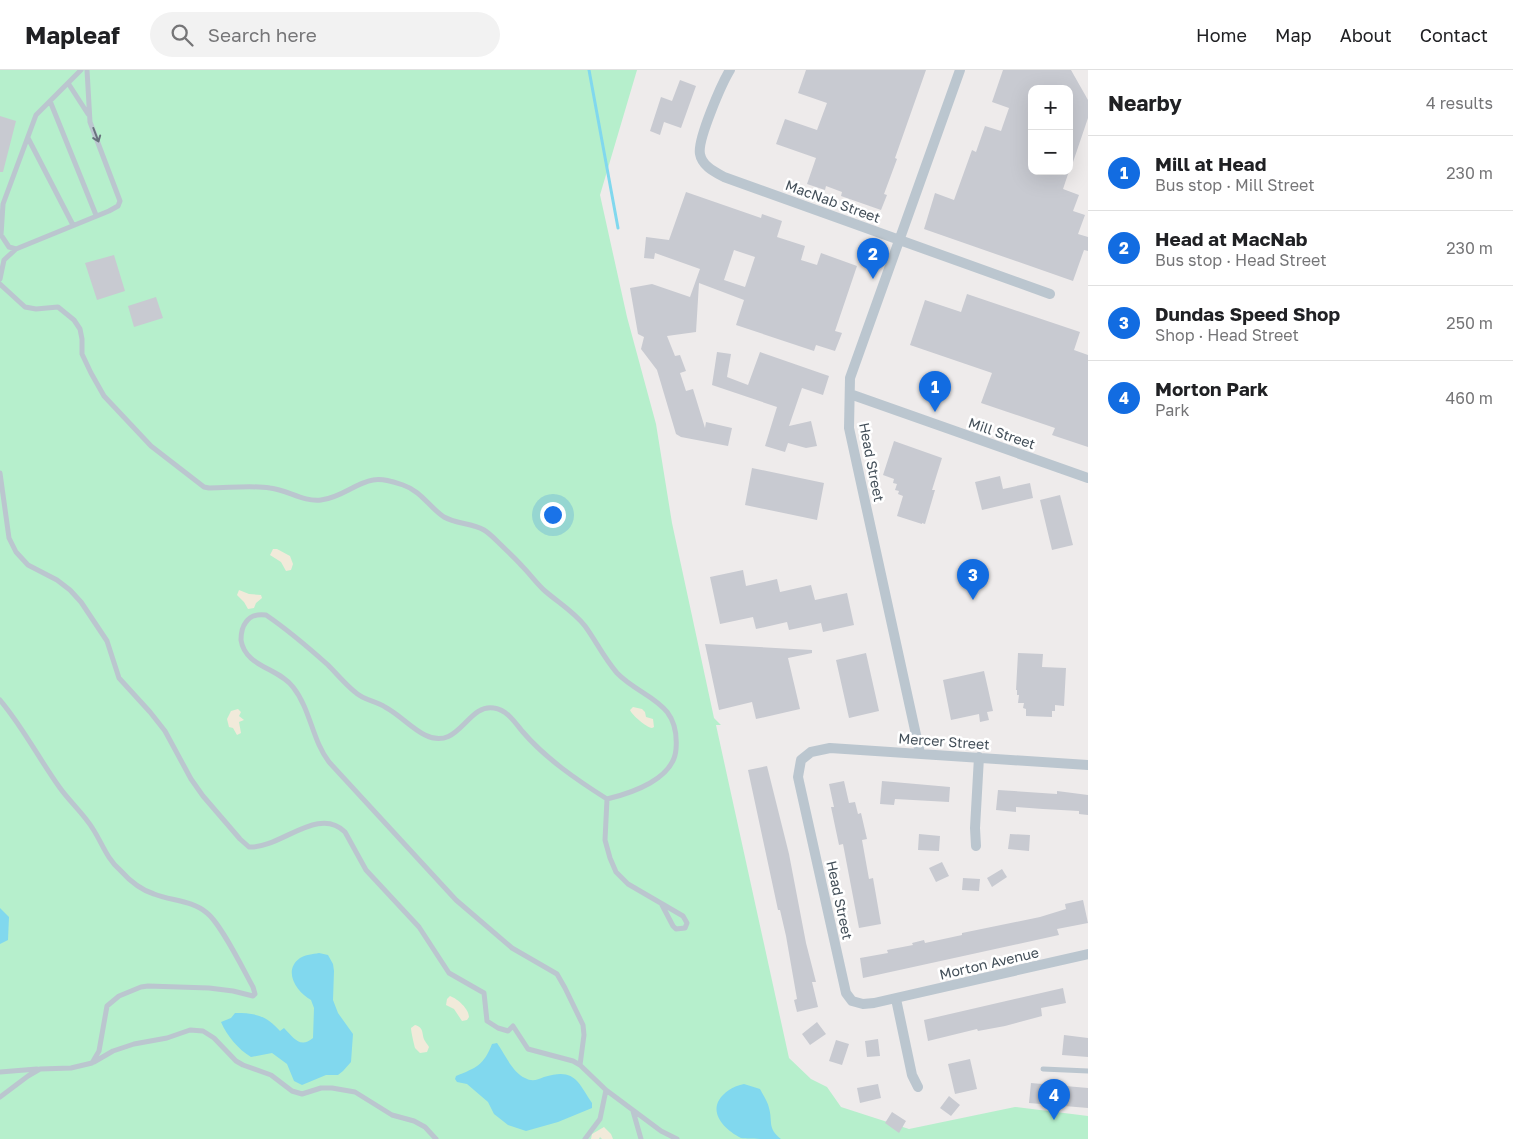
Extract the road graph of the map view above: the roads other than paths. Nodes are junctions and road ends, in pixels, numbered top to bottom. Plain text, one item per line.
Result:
1 (81, 70) edge
2 (87, 70) edge
3 (730, 70) edge
4 (960, 70) edge
5 (68, 83) junction
6 (50, 101) junction
7 (89, 115) junction
8 (28, 138) junction
9 (96, 216) junction
10 (73, 225) junction
11 (899, 239) junction
12 (16, 249) junction
13 (0, 278) edge
14 (0, 284) edge
15 (1050, 294) dead end
16 (850, 394) junction
17 (0, 474) edge
18 (1088, 478) edge
19 (0, 700) edge
20 (920, 752) junction
21 (979, 758) junction
22 (801, 760) joint
23 (1088, 765) edge
24 (617, 797) junction
25 (607, 800) junction
26 (606, 815) junction
27 (976, 846) dead end
28 (662, 905) junction
29 (1088, 954) edge
30 (896, 999) junction
31 (92, 1063) junction
32 (580, 1065) junction
33 (40, 1069) junction
34 (1043, 1069) dead end
35 (1088, 1071) edge
36 (0, 1072) edge
37 (918, 1088) dead end
38 (606, 1090) junction
39 (0, 1097) edge
40 (633, 1111) junction
41 (436, 1139) edge
42 (585, 1139) edge
43 (641, 1139) edge
44 (677, 1139) edge

1 - 5 lane
2 - 7 lane
3 - 11 street, MacNab Street
4 - 11 street, Head Street
5 - 6 lane
5 - 7 lane
6 - 8 lane
6 - 9 lane
7 -> 9 lane
8 - 10 lane
8 - 12 lane
9 - 10 lane
10 - 12 lane
11 - 15 street, MacNab Street
11 - 16 street, Head Street
12 - 13 lane
14 - 24 lane
16 - 18 street, Mill Street
16 - 20 street, Head Street
17 - 32 lane
19 - 31 lane
20 - 21 street, Mercer Street
20 - 22 street, Mercer Street
21 - 23 street, Mercer Street
21 - 27 street
22 - 30 street, Head Street
24 - 25 lane
24 - 26 lane
25 - 26 lane
25 - 32 lane
26 - 28 lane
28 - 28 lane
29 - 30 street, Morton Avenue
30 - 37 street
31 - 33 lane
31 - 41 lane
32 - 38 lane
33 - 36 lane
33 - 39 lane
34 - 35 lane
38 - 40 lane
38 - 42 lane
40 - 43 lane
40 - 44 lane

